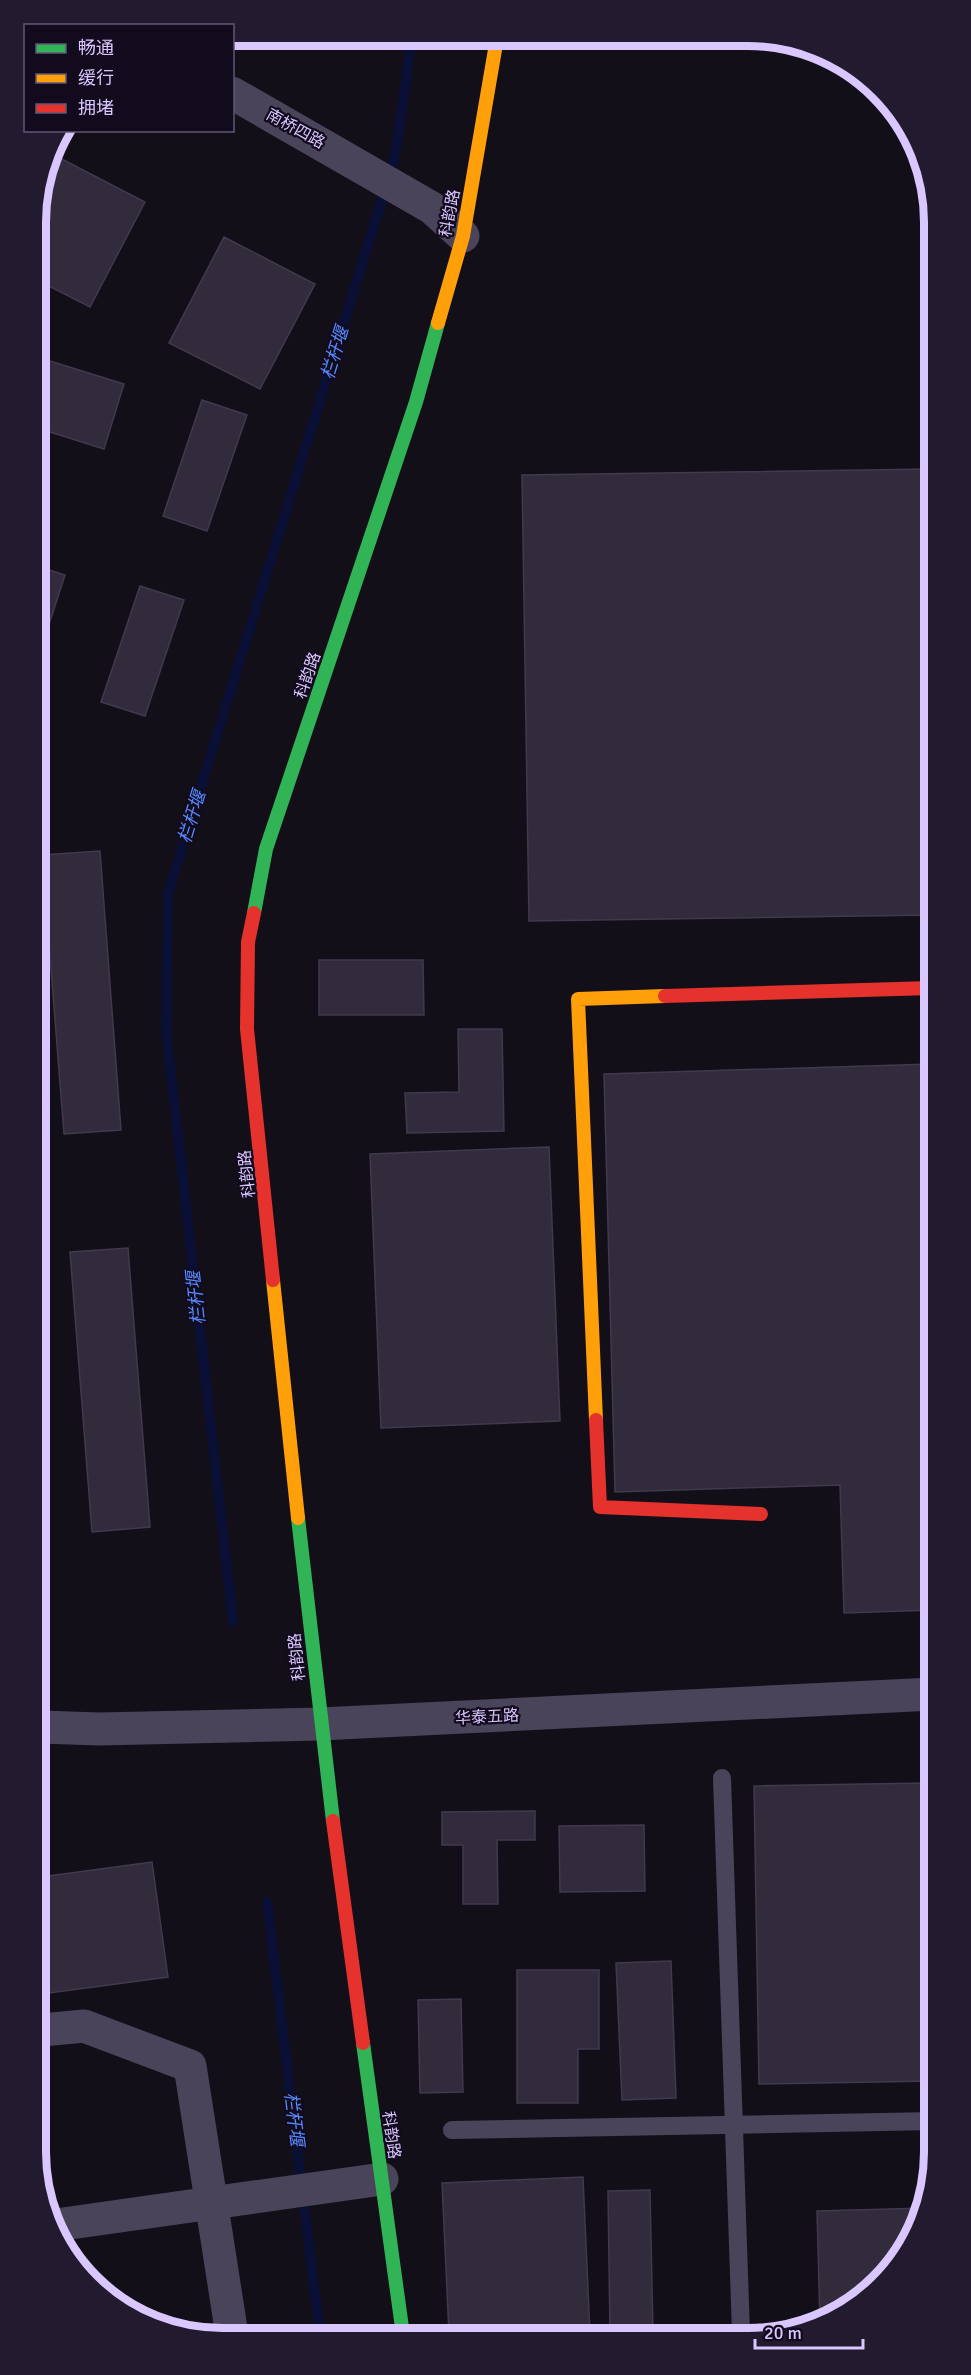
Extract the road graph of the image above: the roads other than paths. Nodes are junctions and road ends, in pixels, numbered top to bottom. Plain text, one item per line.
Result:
1 (496, 46) edge
2 (234, 94) edge
3 (463, 236) junction
4 (924, 988) edge
5 (761, 1514) dead end
6 (924, 1694) edge
7 (320, 1724) junction
8 (46, 1727) edge
9 (722, 1778) dead end
10 (46, 2030) edge
11 (924, 2121) edge
12 (734, 2126) junction
13 (452, 2130) dead end
14 (382, 2179) junction
15 (212, 2204) junction
16 (62, 2224) edge
17 (231, 2328) edge
18 (402, 2328) edge
19 (741, 2328) edge

1 - 3 street, 科韵路
2 - 3 street, 南桥四路
3 - 7 street, 科韵路
4 - 5 street
6 - 7 street, 华泰五路
7 - 8 street, 华泰五路
7 - 14 street, 科韵路
9 - 12 lane
10 - 15 street
11 - 12 lane
12 - 13 lane
12 - 19 lane
14 - 15 street
14 - 18 street, 科韵路
15 - 16 street
15 - 17 street

